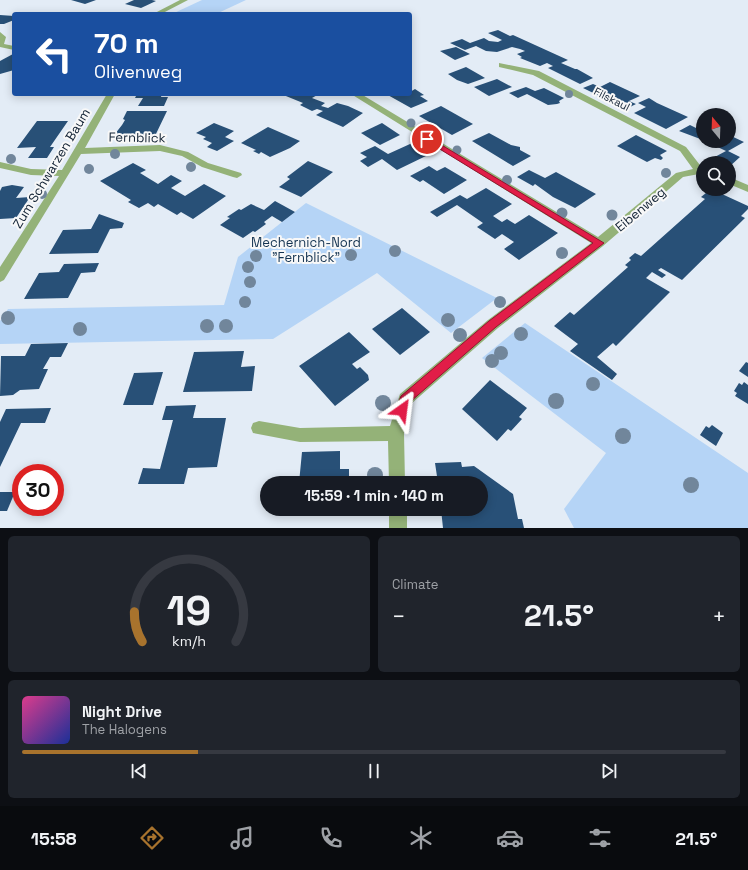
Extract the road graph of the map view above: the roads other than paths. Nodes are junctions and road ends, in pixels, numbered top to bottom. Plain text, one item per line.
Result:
1 (185, 0) edge
2 (160, 12) edge
3 (0, 34) edge
4 (12, 48) edge
5 (502, 65) dead end
6 (110, 96) edge
7 (359, 96) edge
8 (79, 151) junction
9 (0, 165) edge
10 (696, 166) edge
11 (66, 173) junction
12 (696, 173) edge
13 (237, 175) dead end
14 (736, 183) edge
15 (748, 189) edge
16 (599, 243) junction
17 (0, 277) edge
18 (259, 428) dead end
19 (396, 432) junction
20 (397, 476) edge
21 (398, 516) edge
22 (398, 528) edge

1 - 2 street
3 - 4 street
5 - 10 street, Filskaul
6 - 8 street, Zum Schwarzen Baum
7 - 16 street
8 - 11 street, Zum Schwarzen Baum
8 - 13 street, Fernblick
9 - 11 street
11 - 17 street, Zum Schwarzen Baum
12 - 16 street, Eibenweg
14 - 15 street
16 - 19 street, Eibenweg
18 - 19 street
19 - 20 street, Eibenweg
21 - 22 street

